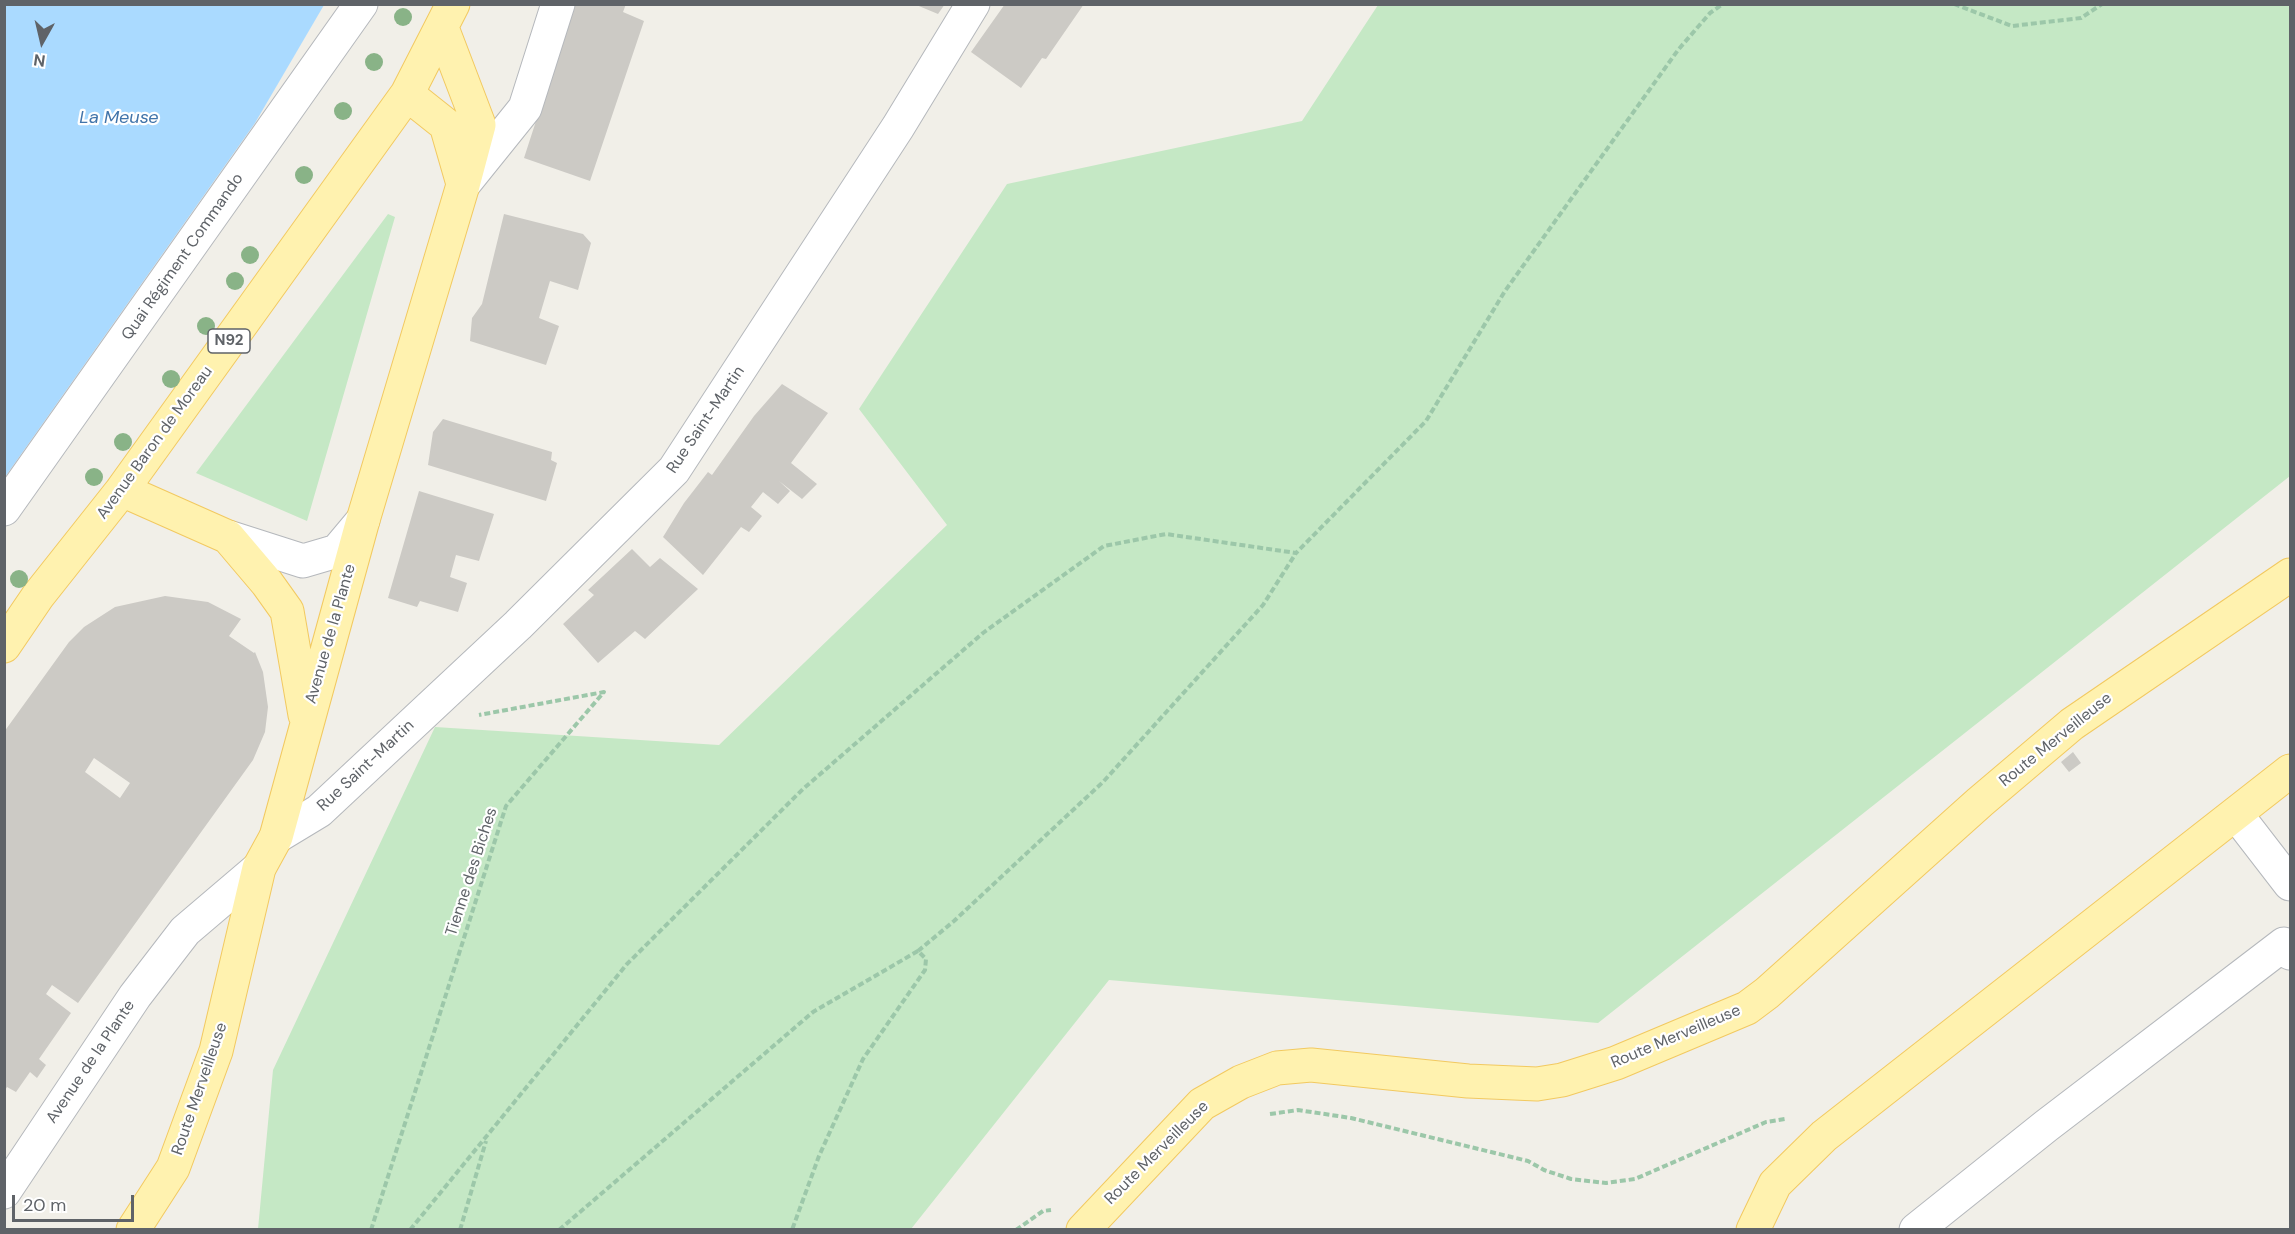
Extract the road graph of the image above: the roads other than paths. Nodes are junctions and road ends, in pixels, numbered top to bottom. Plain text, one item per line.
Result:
1 (361, 4) edge
2 (558, 4) edge
3 (973, 4) edge
4 (447, 16) edge
5 (407, 94) junction
6 (463, 185) junction
7 (122, 490) junction
8 (4, 509) edge
9 (363, 520) junction
10 (228, 537) junction
11 (2290, 575) edge
12 (4, 646) edge
13 (306, 723) junction
14 (2290, 771) edge
15 (2236, 814) junction
16 (276, 837) junction
17 (259, 868) junction
18 (2290, 884) edge
19 (2290, 954) edge
20 (4, 1192) edge
21 (133, 1230) edge
22 (1083, 1230) edge
23 (1753, 1230) edge
24 (1916, 1230) edge

1 - 8 street, Quai Régiment Commando
2 - 6 street
3 - 16 street, Rue Saint-Martin
4 - 5 main road, Avenue Baron de Moreau / N92
4 - 6 main road, Avenue de la Plante
5 - 6 main road
5 - 7 main road, Avenue Baron de Moreau / N92
6 - 9 main road, Avenue de la Plante
7 - 10 main road
7 - 12 main road, Avenue Baron de Moreau / N92
9 - 10 street
9 - 13 main road, Avenue de la Plante
10 - 13 main road
11 - 22 main road, Route Merveilleuse
13 - 16 main road, Avenue de la Plante
14 - 15 main road
15 - 18 street
15 - 23 main road
16 - 17 main road, Avenue de la Plante
17 - 20 street, Avenue de la Plante
17 - 21 main road, Route Merveilleuse
19 - 24 street

